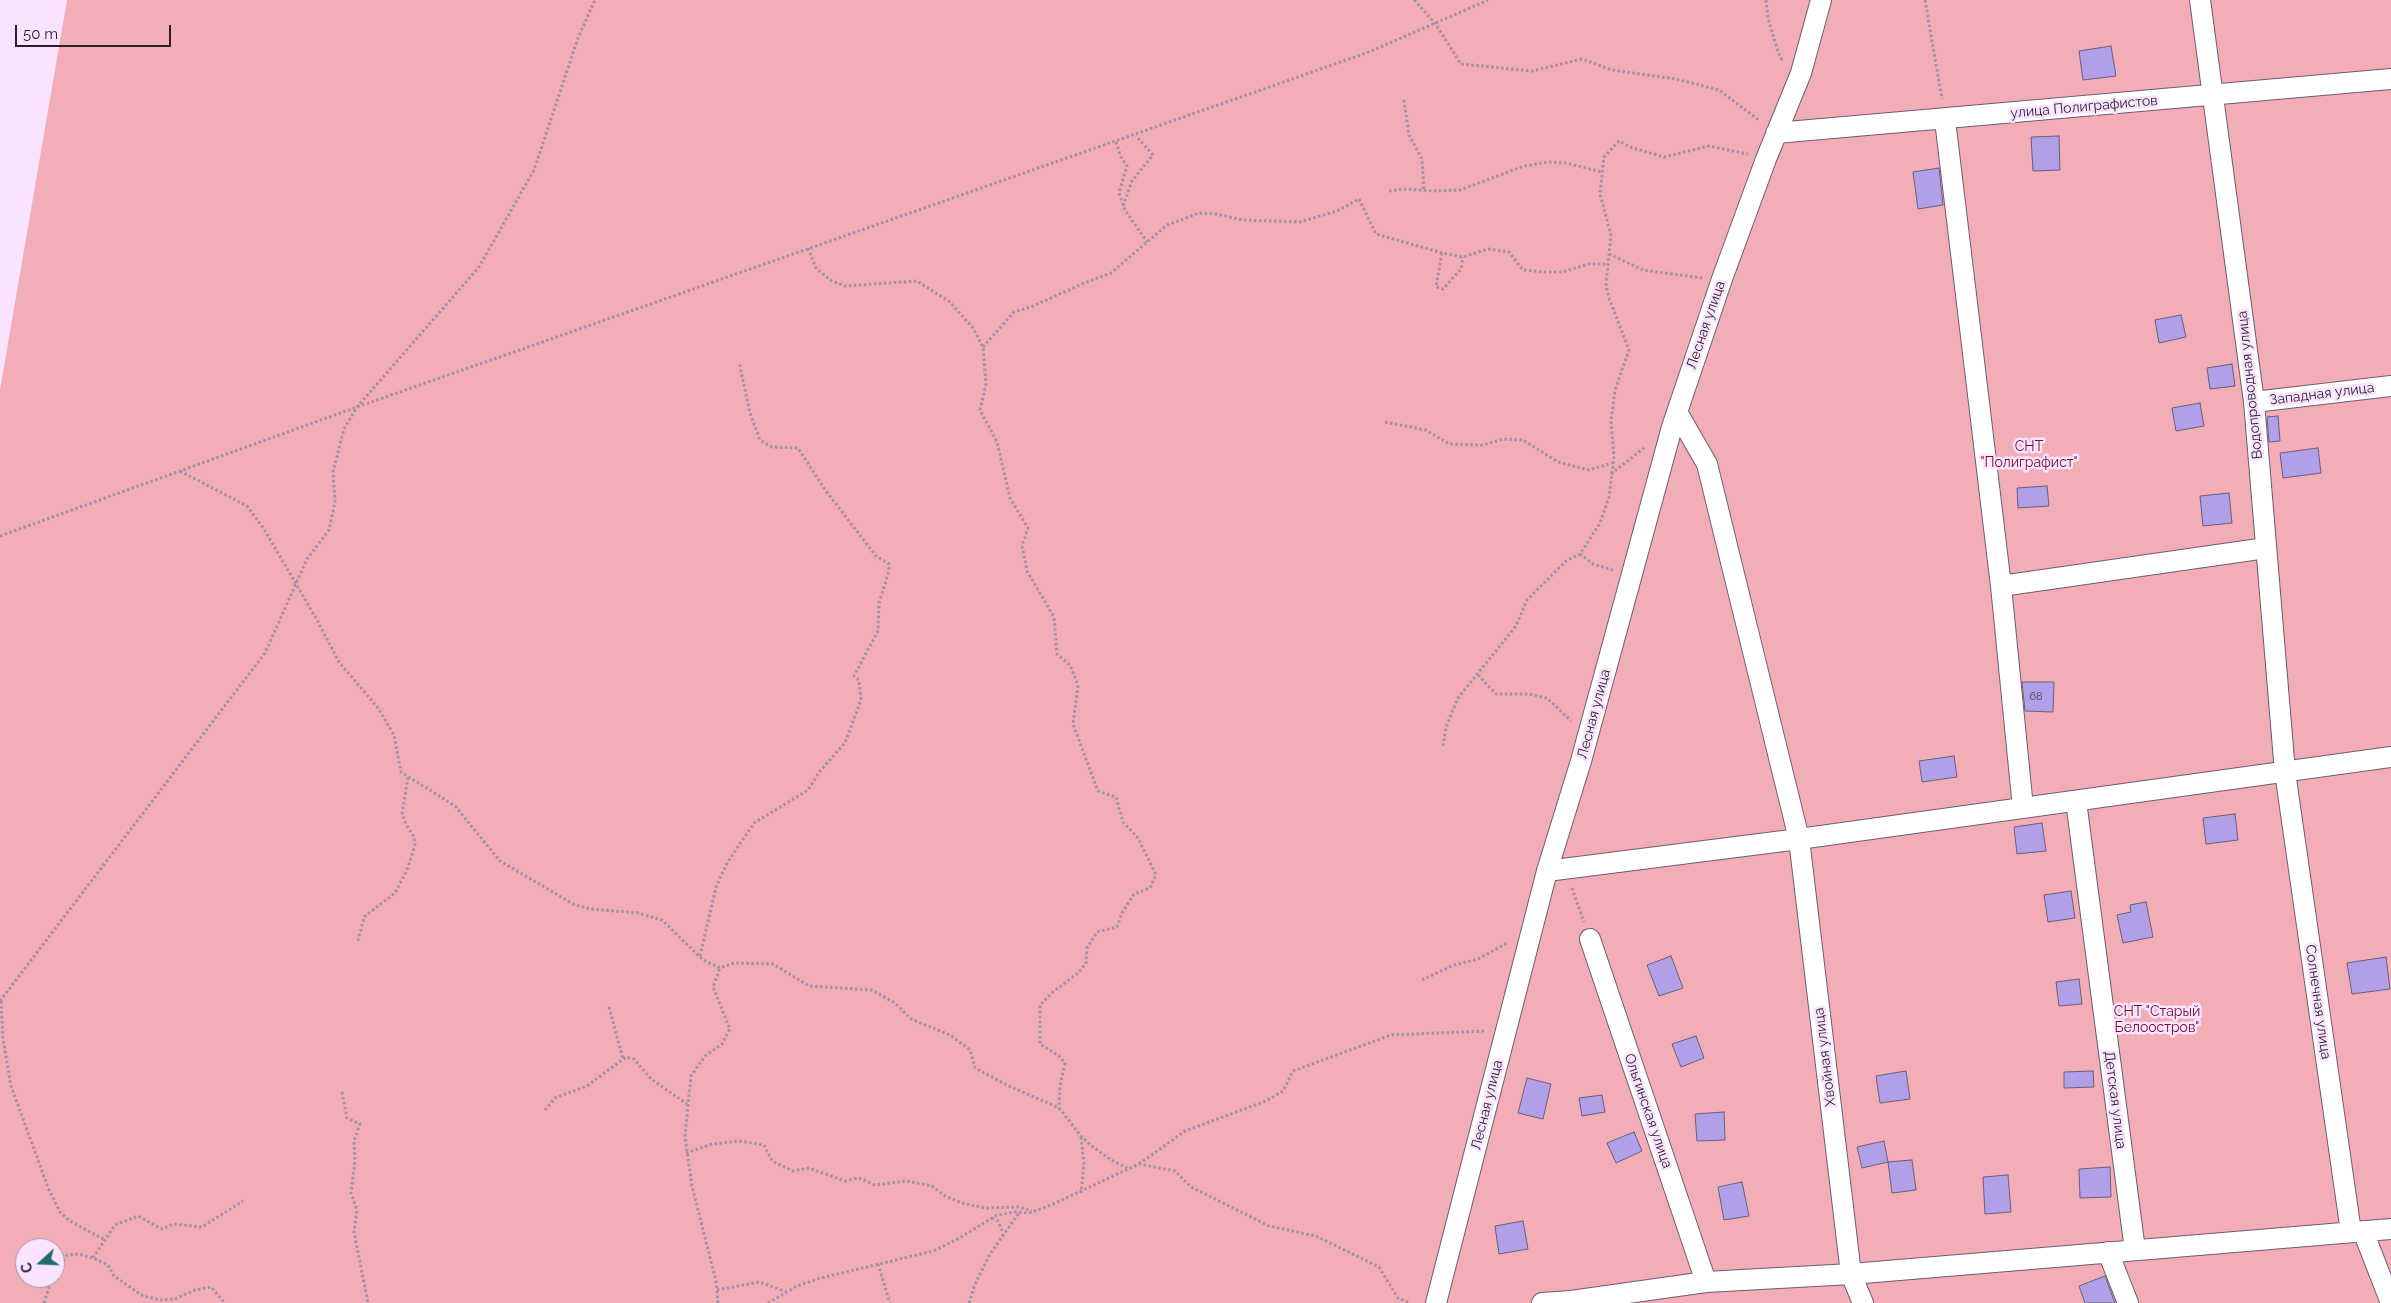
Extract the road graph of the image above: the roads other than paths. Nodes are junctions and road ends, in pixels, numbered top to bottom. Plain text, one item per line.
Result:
1 (1821, 0) edge
2 (2200, 0) edge
3 (2391, 79) edge
4 (2214, 96) junction
5 (1945, 120) junction
6 (1776, 133) junction
7 (2391, 386) edge
8 (2254, 402) junction
9 (1675, 420) junction
10 (2266, 548) junction
11 (2001, 586) junction
12 (2391, 757) edge
13 (2285, 772) junction
14 (2076, 801) junction
15 (2023, 808) junction
16 (1799, 839) junction
17 (1557, 870) junction
18 (1590, 939) road end
19 (2391, 1229) edge
20 (2357, 1232) junction
21 (2135, 1250) junction
22 (2108, 1252) junction
23 (1851, 1274) junction
24 (1706, 1282) junction
25 (1571, 1302) edge
26 (1436, 1303) edge
27 (1542, 1303) edge
28 (1863, 1303) edge
29 (2128, 1303) edge
30 (2391, 1303) edge

1 - 6 street, Лесная улица
2 - 4 street, Водопроводная улица
3 - 4 street, улица Полиграфистов
4 - 5 street, улица Полиграфистов
4 - 8 street, Водопроводная улица
5 - 6 street, улица Полиграфистов
5 - 11 street
6 - 9 street, Лесная улица
7 - 8 street, Западная улица
8 - 10 street, Водопроводная улица
9 - 16 street, Хвойная улица
9 - 17 street, Лесная улица
10 - 11 street
10 - 13 street, Водопроводная улица
11 - 15 street
12 - 13 street
13 - 14 street
13 - 20 street, Солнечная улица
14 - 15 street
14 - 21 street, Детская улица
15 - 16 street
16 - 17 street
16 - 23 street, Хвойная улица
17 - 26 street, Лесная улица
18 - 24 street, Ольгинская улица
19 - 20 street
20 - 21 street
20 - 30 street, Солнечная улица
21 - 22 street
22 - 23 street
22 - 29 street
23 - 24 street
23 - 28 street, Хвойная улица
24 - 25 street
25 - 27 street

